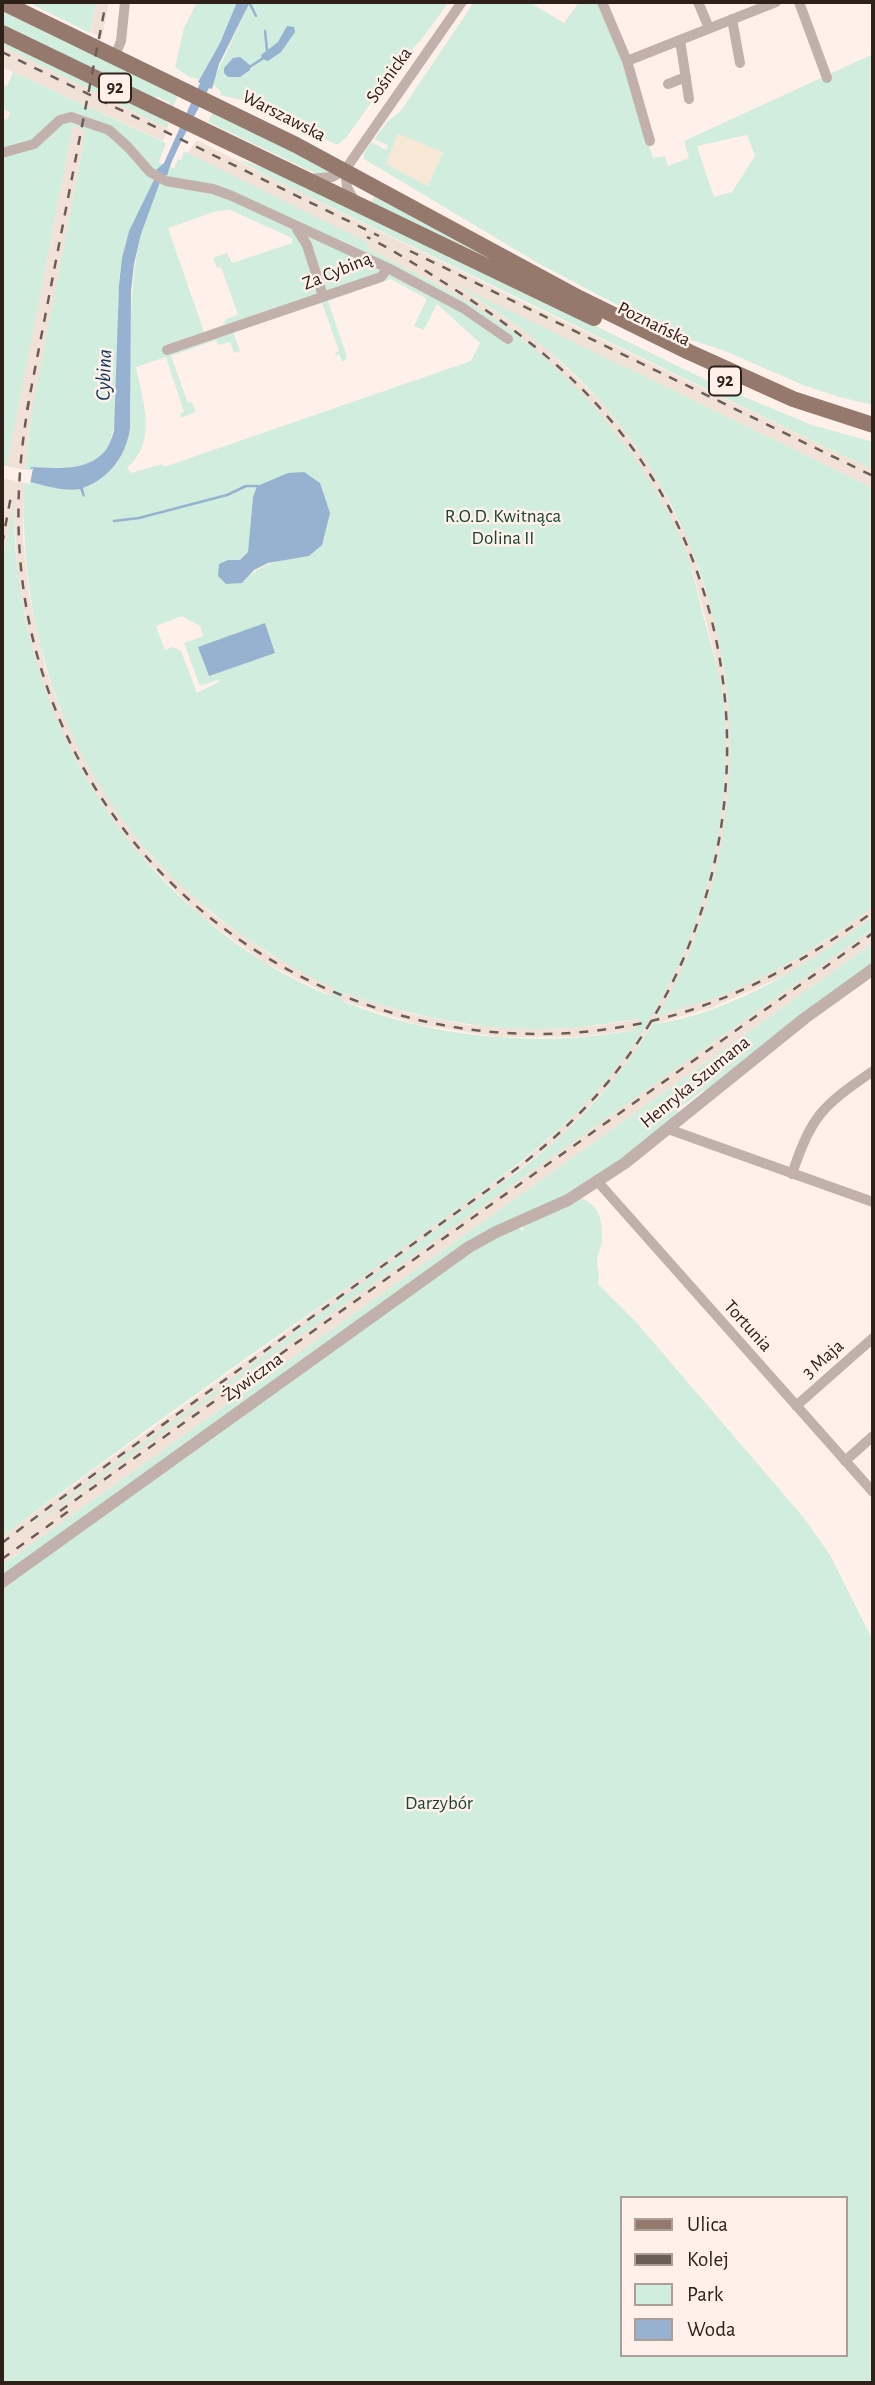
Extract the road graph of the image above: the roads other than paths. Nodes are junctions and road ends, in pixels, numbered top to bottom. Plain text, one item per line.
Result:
1 (2, 2) edge
2 (125, 2) edge
3 (462, 2) edge
4 (602, 2) edge
5 (698, 2) edge
6 (776, 2) edge
7 (799, 2) edge
8 (732, 19) junction
9 (709, 28) junction
10 (2, 33) edge
11 (680, 40) junction
12 (115, 56) junction
13 (627, 61) junction
14 (740, 63) dead end
15 (686, 77) junction
16 (827, 78) dead end
17 (668, 84) dead end
18 (689, 99) dead end
19 (650, 141) dead end
20 (2, 153) edge
21 (345, 170) junction
22 (305, 179) junction
23 (355, 203) junction
24 (296, 227) junction
25 (388, 268) junction
26 (540, 284) junction
27 (323, 296) junction
28 (508, 339) dead end
29 (167, 350) dead end
30 (873, 425) edge
31 (873, 436) edge
32 (873, 968) edge
33 (873, 1071) edge
34 (668, 1129) junction
35 (792, 1174) junction
36 (598, 1182) junction
37 (873, 1202) edge
38 (534, 1216) joint
39 (873, 1338) edge
40 (796, 1405) junction
41 (873, 1436) edge
42 (845, 1461) junction
43 (873, 1493) edge
44 (2, 1582) edge

1 - 12 main road, Warszawska / 92
2 - 12 street
3 - 21 street, Sośnicka
4 - 13 street
5 - 9 street
6 - 8 street
7 - 16 street
8 - 9 street
8 - 14 street
9 - 11 street
10 - 22 main road, 92
11 - 13 street
11 - 15 street
12 - 21 main road, Warszawska / 92
13 - 19 street
15 - 17 street
15 - 18 street
20 - 24 street
21 - 22 street
21 - 23 street
21 - 26 main road, Warszawska / 92
22 - 23 main road, 92
23 - 26 main road, 92
24 - 25 street
24 - 27 street
25 - 27 street, Za Cybiną
25 - 28 street, Za Cybiną
26 - 30 main road, Poznańska / 92
26 - 31 main road, Poznańska / 92
27 - 29 street, Za Cybiną
32 - 34 street, Henryka Szumana
33 - 35 street
34 - 35 street
34 - 36 street, Henryka Szumana
35 - 37 street
36 - 38 street, Henryka Szumana
36 - 40 street, Tortunia
38 - 44 street, Żywiczna
39 - 40 street, 3 Maja
40 - 42 street, Tortunia
41 - 42 street
42 - 43 street, Tortunia

